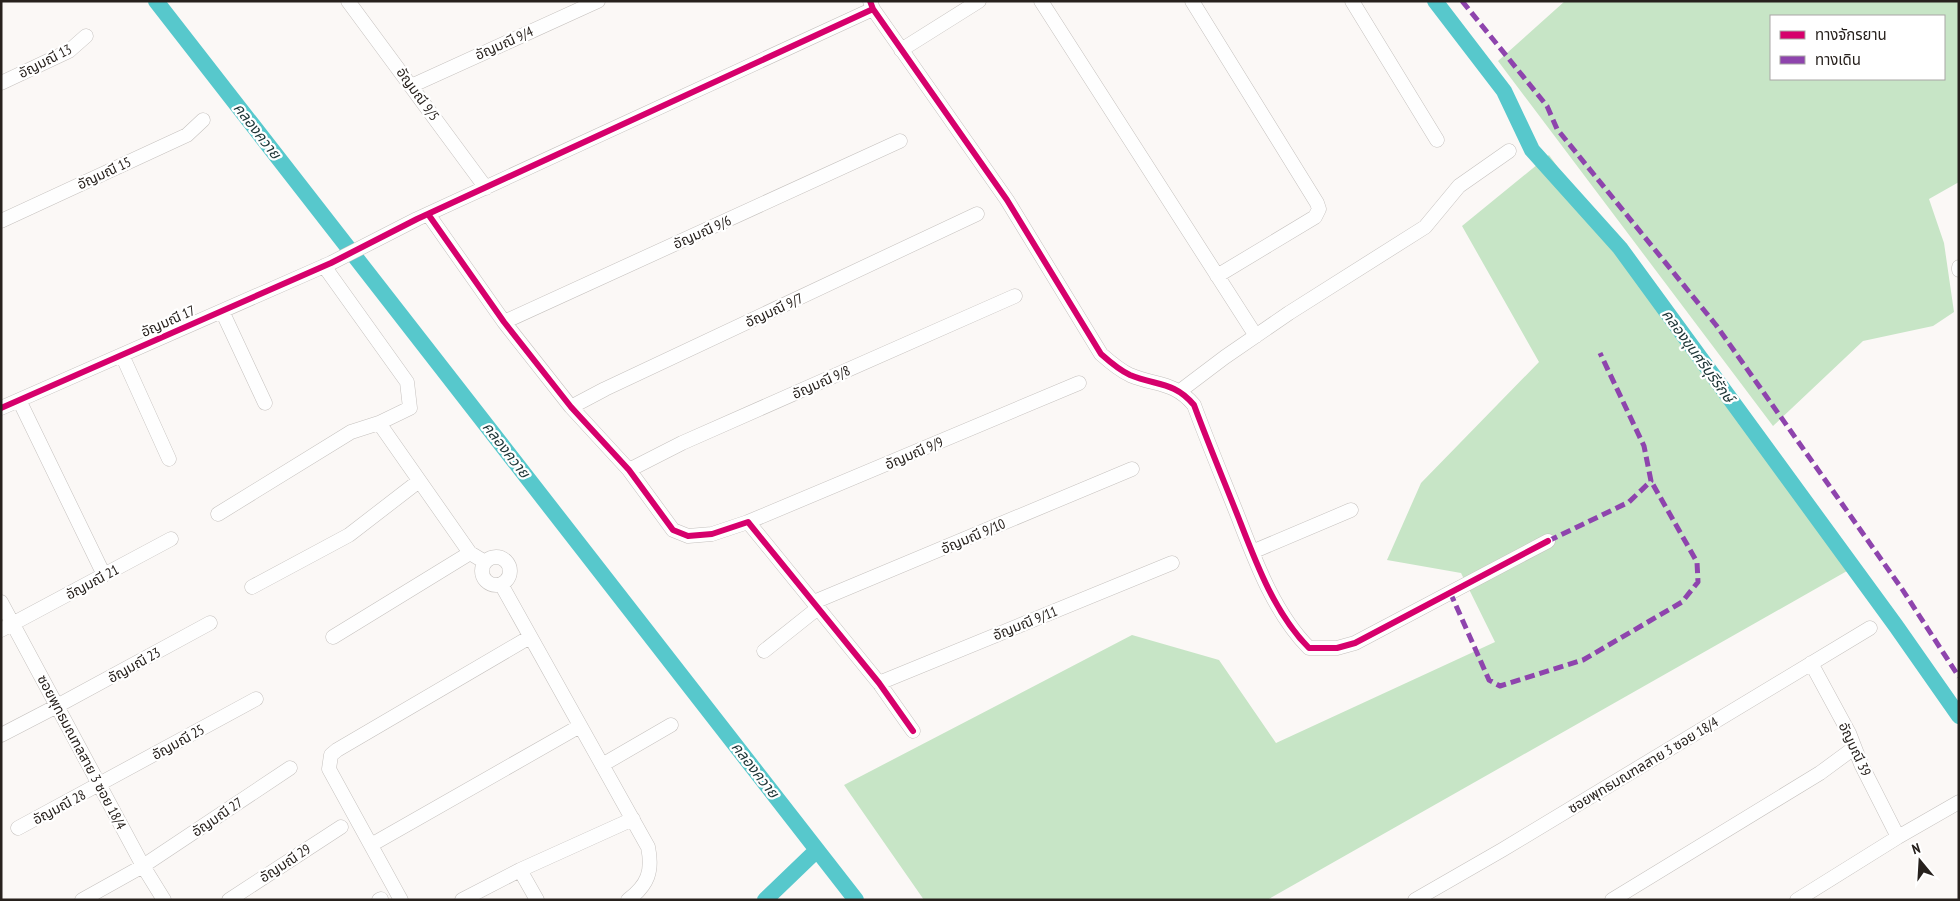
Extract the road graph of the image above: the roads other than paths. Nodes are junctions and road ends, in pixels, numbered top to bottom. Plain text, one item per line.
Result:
1 (348, 1) edge
2 (598, 1) edge
3 (979, 1) edge
4 (1041, 1) edge
5 (1192, 1) edge
6 (1352, 1) edge
7 (872, 5) edge
8 (86, 36) dead end
9 (901, 50) junction
10 (1, 83) edge
11 (411, 86) junction
12 (203, 120) dead end
13 (1437, 140) dead end
14 (900, 141) dead end
15 (1509, 151) dead end
16 (486, 188) junction
17 (977, 214) dead end
18 (422, 216) junction
19 (1, 221) edge
20 (324, 266) junction
21 (1217, 276) junction
22 (1015, 296) dead end
23 (222, 311) junction
24 (504, 322) junction
25 (1256, 336) junction
26 (122, 355) junction
27 (1079, 384) dead end
28 (1180, 391) junction
29 (19, 400) junction
30 (264, 403) dead end
31 (572, 407) junction
32 (1, 408) edge
33 (379, 423) junction
34 (169, 459) dead end
35 (1132, 469) dead end
36 (629, 470) junction
37 (419, 481) junction
38 (1352, 510) dead end
39 (218, 514) dead end
40 (748, 522) junction
41 (171, 539) dead end
42 (1548, 541) dead end
43 (470, 552) junction
44 (1252, 552) junction
45 (485, 562) junction
46 (1172, 563) dead end
47 (104, 575) junction
48 (501, 584) junction
49 (252, 586) dead end
50 (1, 602) edge
51 (816, 605) junction
52 (210, 623) dead end
53 (7, 627) edge
54 (1870, 628) dead end
55 (530, 637) junction
56 (333, 638) dead end
57 (764, 651) dead end
58 (1811, 663) junction
59 (879, 683) junction
60 (256, 699) dead end
61 (58, 706) junction
62 (671, 725) dead end
63 (580, 726) junction
64 (913, 731) dead end
65 (1, 735) edge
66 (1854, 748) junction
67 (602, 765) junction
68 (290, 768) dead end
69 (100, 785) junction
70 (1959, 802) edge
71 (633, 819) junction
72 (342, 827) dead end
73 (18, 828) dead end
74 (1898, 837) junction
75 (371, 845) junction
76 (143, 866) junction
77 (520, 870) junction
78 (82, 900) edge
79 (164, 900) edge
80 (229, 900) edge
81 (401, 900) edge
82 (462, 900) edge
83 (537, 900) edge
84 (628, 900) edge
85 (1415, 900) edge
86 (1612, 900) edge
87 (1797, 900) edge

1 - 11 street, อัญมณี 9/5
2 - 11 street, อัญมณี 9/4
3 - 9 street
4 - 21 street
5 - 21 street
6 - 13 street
7 - 9 street
7 - 16 street, อัญมณี 17
8 - 10 street, อัญมณี 13
9 - 28 street
11 - 16 street, อัญมณี 9/5
12 - 19 street, อัญมณี 15
14 - 24 street, อัญมณี 9/6
15 - 25 street
16 - 18 street, อัญมณี 17
17 - 31 street, อัญมณี 9/7
18 - 20 street, อัญมณี 17
18 - 24 street, อัญมณี 9/9
20 - 23 street, อัญมณี 17
20 - 33 street
21 - 25 street
22 - 36 street, อัญมณี 9/8
23 - 26 street, อัญมณี 17
23 - 30 street
24 - 31 street, อัญมณี 9/9
25 - 28 street
26 - 29 street, อัญมณี 17
26 - 34 street
27 - 40 street, อัญมณี 9/9
28 - 44 street
29 - 32 street, อัญมณี 17
29 - 47 street
31 - 36 street, อัญมณี 9/9
33 - 37 street
33 - 39 street
35 - 51 street, อัญมณี 9/10
36 - 40 street, อัญมณี 9/9
37 - 43 street
37 - 49 street
38 - 44 street
40 - 51 street
41 - 47 street, อัญมณี 21
42 - 44 street
43 - 45 street
43 - 56 street
45 - 48 street
45 - 48 street
46 - 59 street, อัญมณี 9/11
47 - 53 street, อัญมณี 21
48 - 55 street
50 - 53 street, ซอยพุทธมณฑลสาย 3 ซอย 18/4
51 - 57 street, อัญมณี 9/10
51 - 59 street
52 - 61 street, อัญมณี 23
53 - 61 street, ซอยพุทธมณฑลสาย 3 ซอย 18/4
54 - 58 street, ซอยพุทธมณฑลสาย 3 ซอย 18/4
55 - 63 street
55 - 75 street
58 - 66 street, อัญมณี 39
58 - 85 street, ซอยพุทธมณฑลสาย 3 ซอย 18/4
59 - 64 street
60 - 69 street, อัญมณี 25
61 - 65 street, อัญมณี 23
61 - 69 street, ซอยพุทธมณฑลสาย 3 ซอย 18/4
62 - 67 street
63 - 67 street
63 - 75 street
66 - 74 street, อัญมณี 39
66 - 86 street
67 - 71 street
68 - 76 street, อัญมณี 27
69 - 73 street, อัญมณี 28
69 - 76 street, ซอยพุทธมณฑลสาย 3 ซอย 18/4
70 - 74 street
71 - 77 street
71 - 84 street
72 - 80 street, อัญมณี 29
74 - 87 street
75 - 81 street
76 - 78 street, อัญมณี 27
76 - 79 street, ซอยพุทธมณฑลสาย 3 ซอย 18/4
77 - 82 street
77 - 83 street

